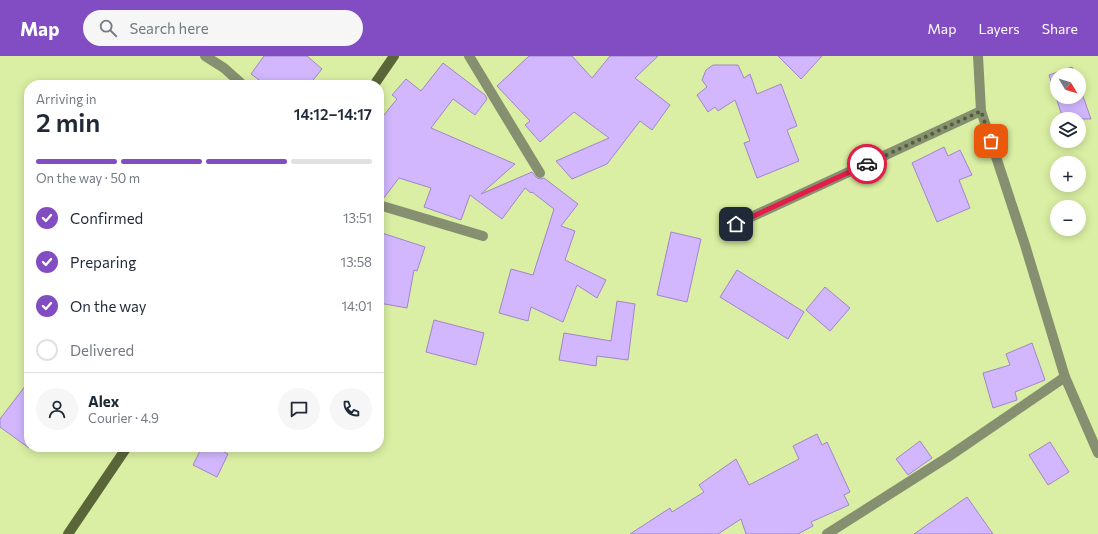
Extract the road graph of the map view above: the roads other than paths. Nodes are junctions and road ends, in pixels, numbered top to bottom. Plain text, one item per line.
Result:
1 (205, 56) edge
2 (394, 56) edge
3 (469, 56) edge
4 (978, 56) edge
5 (237, 80) edge
6 (377, 80) edge
7 (981, 111) junction
8 (540, 173) dead end
9 (384, 206) edge
10 (736, 224) dead end
11 (483, 236) dead end
12 (1065, 377) junction
13 (124, 452) edge
14 (1098, 453) edge
15 (68, 534) edge
16 (827, 534) edge

1 - 5 street
2 - 6 street
3 - 8 street
4 - 7 street
7 - 10 street
7 - 12 street
9 - 11 street
12 - 14 street
12 - 16 street
13 - 15 street

